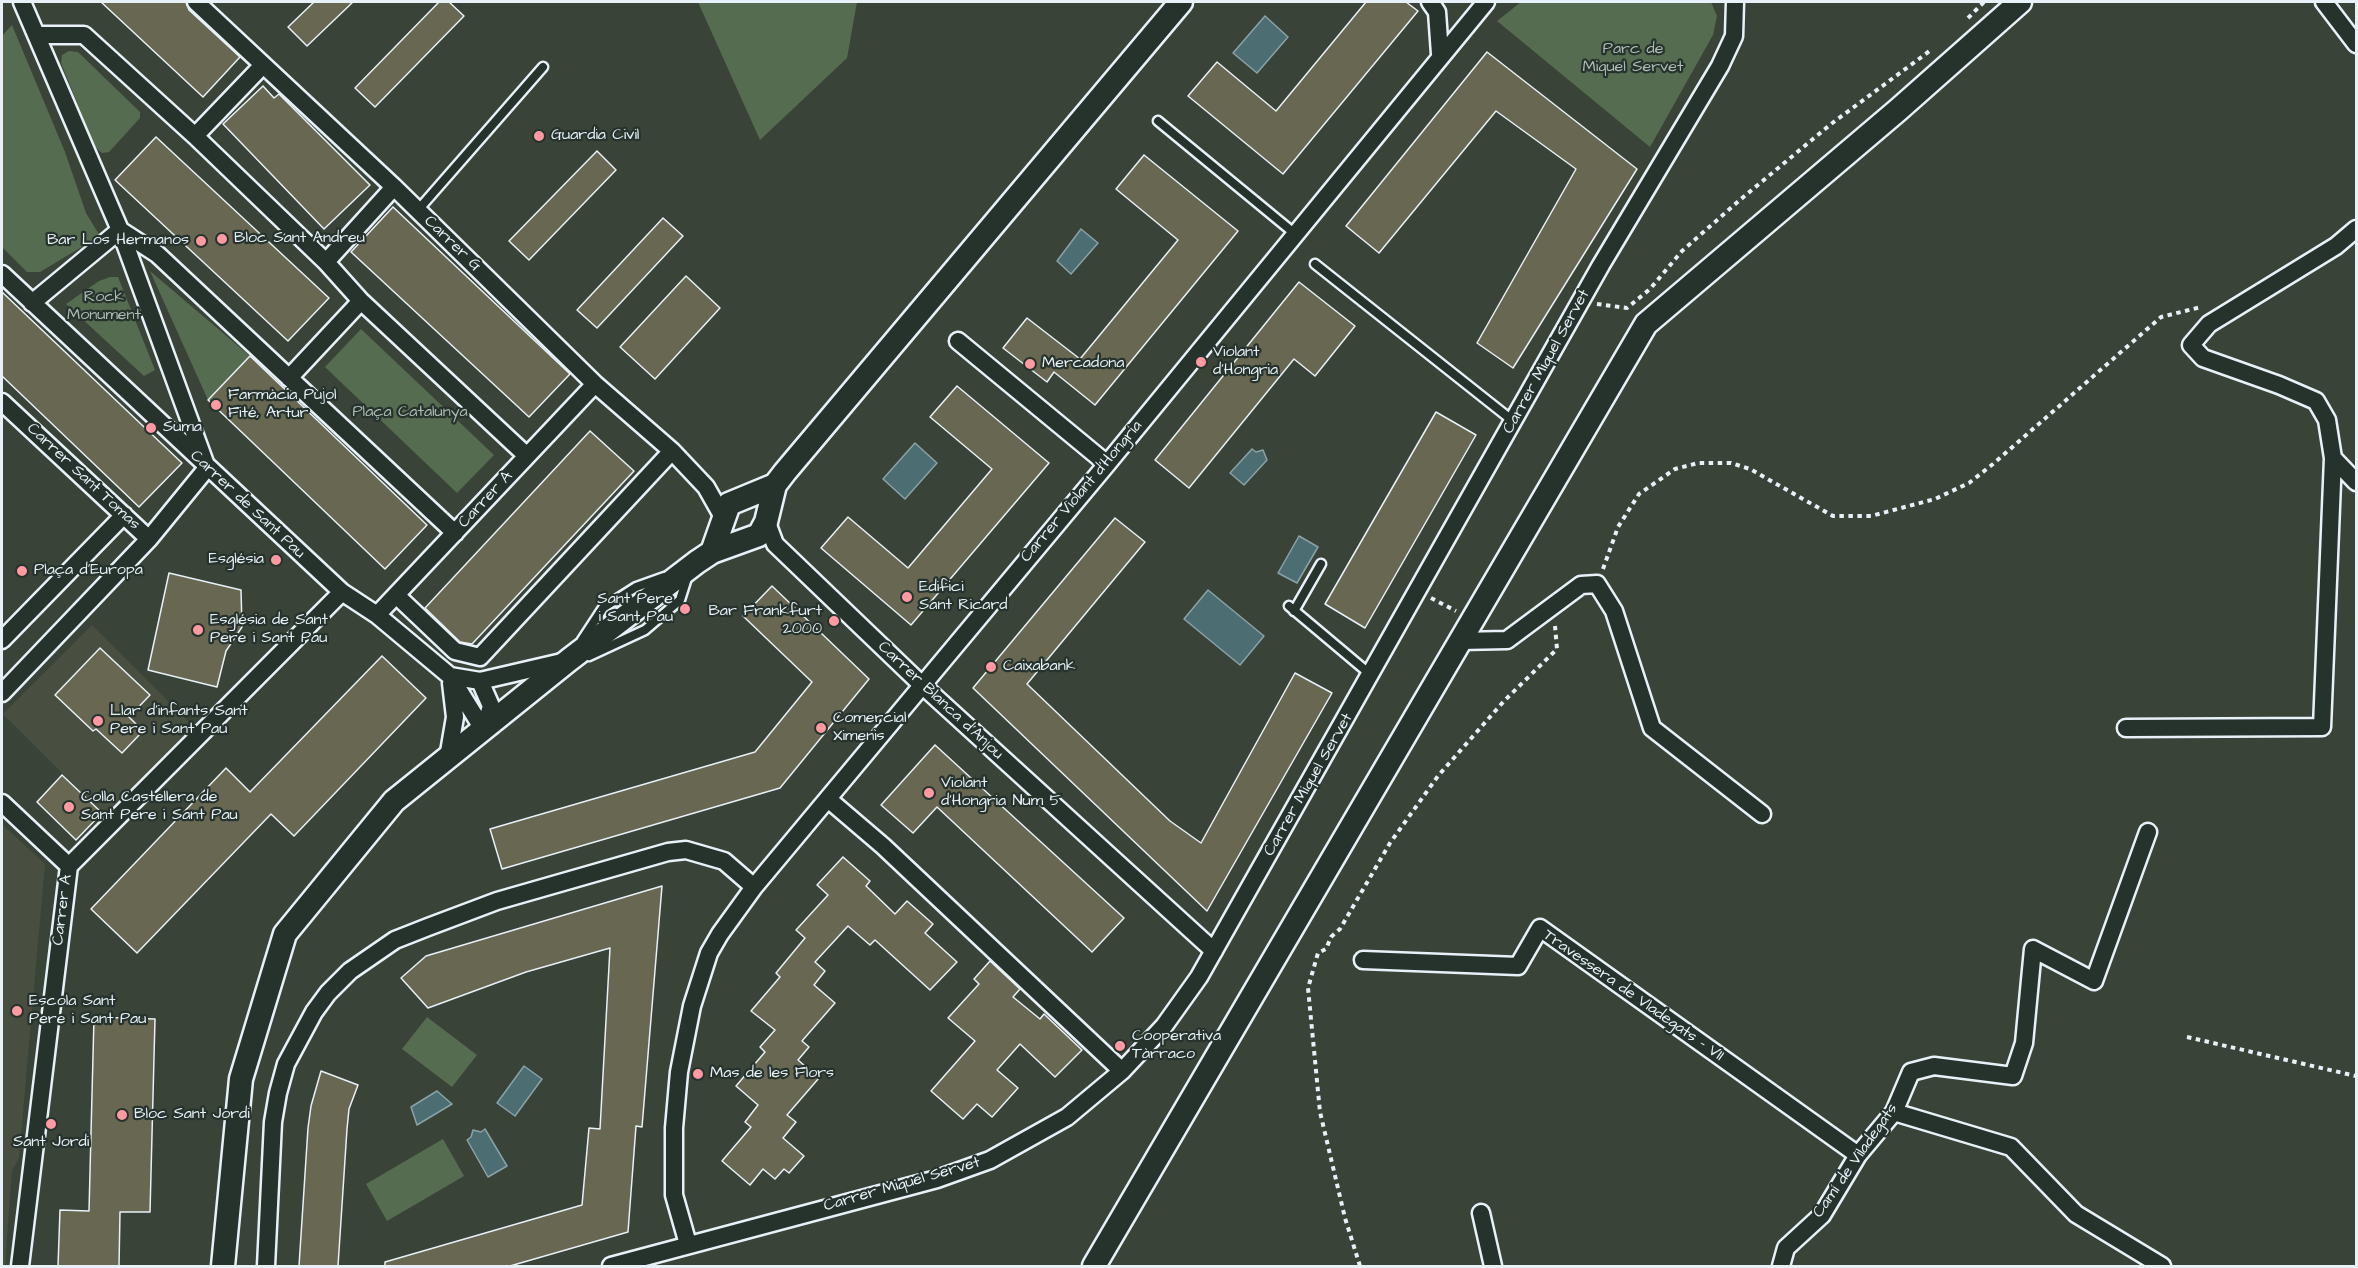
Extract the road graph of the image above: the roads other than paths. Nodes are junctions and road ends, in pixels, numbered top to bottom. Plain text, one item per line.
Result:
1 (22, 2) edge
2 (196, 2) edge
3 (1182, 2) edge
4 (1430, 2) edge
5 (1486, 2) edge
6 (1735, 2) edge
7 (2020, 2) edge
8 (2324, 2) edge
9 (38, 35) junction
10 (2356, 44) edge
11 (1440, 54) junction
12 (263, 65) junction
13 (543, 67) dead end
14 (1158, 121) dead end
15 (195, 136) junction
16 (394, 187) junction
17 (418, 210) junction
18 (2356, 229) edge
19 (120, 230) junction
20 (1294, 233) junction
21 (326, 262) junction
22 (1315, 264) dead end
23 (2, 274) edge
24 (362, 301) junction
25 (32, 303) junction
26 (958, 341) dead end
27 (289, 378) junction
28 (595, 384) junction
29 (2, 402) edge
30 (1513, 422) junction
31 (672, 451) junction
32 (528, 456) junction
33 (2333, 458) junction
34 (1107, 464) junction
35 (207, 468) junction
36 (2356, 482) edge
37 (775, 485) junction
38 (732, 509) junction
39 (124, 515) junction
40 (766, 518) junction
41 (455, 533) junction
42 (149, 539) junction
43 (749, 539) junction
44 (776, 544) junction
45 (712, 552) junction
46 (1321, 564) dead end
47 (342, 592) junction
48 (396, 595) junction
49 (376, 615) junction
50 (2, 640) edge
51 (1460, 641) junction
52 (561, 666) junction
53 (1371, 675) junction
54 (450, 676) junction
55 (480, 681) junction
56 (922, 685) junction
57 (2, 693) edge
58 (485, 728) junction
59 (2126, 728) dead end
60 (448, 758) junction
61 (828, 799) junction
62 (2, 803) edge
63 (1762, 814) dead end
64 (2148, 832) dead end
65 (69, 866) junction
66 (754, 887) junction
67 (1214, 951) junction
68 (1363, 960) dead end
69 (1122, 1071) junction
70 (1894, 1112) junction
71 (1858, 1155) junction
72 (1481, 1213) dead end
73 (688, 1244) junction
74 (21, 1266) edge
75 (223, 1266) edge
76 (266, 1266) edge
77 (611, 1266) edge
78 (1094, 1266) edge
79 (1493, 1266) edge
80 (1780, 1266) edge
81 (2162, 1266) edge

1 - 9 street
2 - 12 street, Carrer G
3 - 37 street
4 - 11 street
5 - 11 street, Carrer Violant d'Hongria
6 - 30 street, Carrer Miquel Servet
7 - 51 street
8 - 10 street
9 - 15 street
9 - 19 street
11 - 20 street, Carrer Violant d'Hongria
12 - 15 street
12 - 16 street, Carrer G
13 - 17 lane
14 - 20 lane
15 - 21 street
16 - 17 street, Carrer G
16 - 21 street
17 - 28 street, Carrer G
18 - 33 street
19 - 25 street
19 - 27 street
19 - 35 street
20 - 34 street, Carrer Violant d'Hongria
21 - 24 street
22 - 30 lane
23 - 25 street, Carrer de Sant Pau
24 - 27 street
24 - 32 street
25 - 35 street, Carrer de Sant Pau
26 - 34 street
27 - 41 street
28 - 31 street, Carrer G
28 - 32 street, Carrer A
29 - 39 street, Carrer Sant Tomas
30 - 53 street, Carrer Miquel Servet
31 - 38 street, Carrer G
31 - 48 street
32 - 41 street, Carrer A
33 - 36 street
33 - 59 street
34 - 56 street, Carrer Violant d'Hongria
35 - 42 street, Carrer Sant Tomas
35 - 47 street, Carrer de Sant Pau
37 - 38 street
37 - 40 street
38 - 40 street
38 - 43 street
38 - 45 street
39 - 42 street, Carrer Sant Tomas
39 - 50 street
40 - 43 street
40 - 44 street, Carrer Blanca d'Anjou
41 - 48 street, Carrer A
42 - 57 street
43 - 44 street, Carrer Blanca d'Anjou
43 - 45 street
44 - 56 street, Carrer Blanca d'Anjou
45 - 52 street
46 - 53 lane
47 - 49 street, Carrer de Sant Pau
47 - 65 street, Carrer A
48 - 49 street, Carrer A
49 - 54 street, Carrer de Sant Pau
51 - 63 street
51 - 78 street
52 - 55 street
52 - 58 street
53 - 67 street, Carrer Miquel Servet
54 - 55 street
54 - 58 street, Carrer de Sant Pau
54 - 60 street
55 - 58 street
56 - 61 street, Carrer Violant d'Hongria
56 - 67 street, Carrer Blanca d'Anjou
58 - 60 street
60 - 75 street
61 - 66 street, Carrer Violant d'Hongria
61 - 69 street
62 - 65 street
64 - 70 street, Camí de Viladegats
65 - 74 street, Carrer A
66 - 73 street, Carrer Violant d'Hongria
66 - 76 street
67 - 69 street, Carrer Miquel Servet
68 - 71 street, Travessera de Vladegats - VII
69 - 73 street, Carrer Miquel Servet
70 - 71 street, Camí de Viladegats
70 - 81 street
71 - 80 street, Camí de Viladegats
72 - 79 street
73 - 77 street, Carrer Miquel Servet

